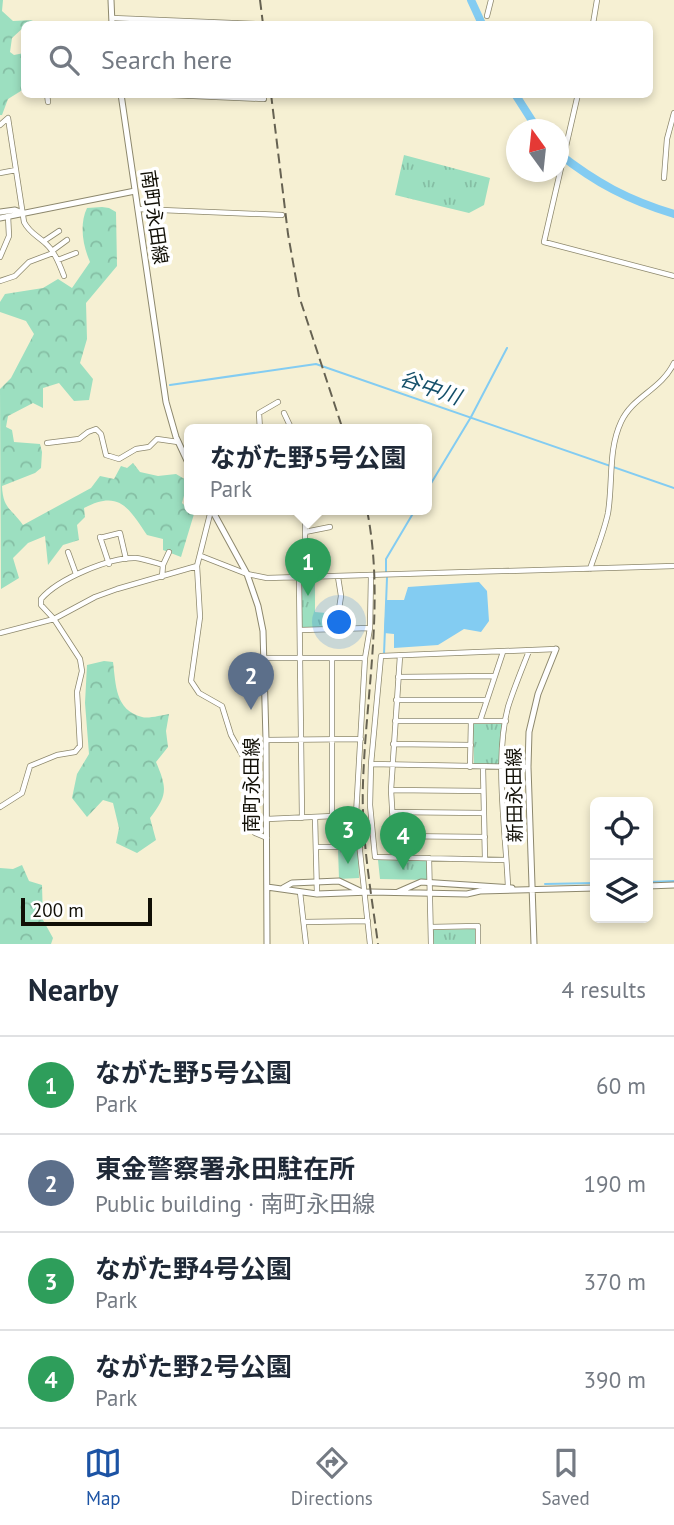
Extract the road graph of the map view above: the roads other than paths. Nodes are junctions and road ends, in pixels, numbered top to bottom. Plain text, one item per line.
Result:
1 (111, 0) edge
2 (491, 0) edge
3 (597, 0) edge
4 (488, 16) dead end
5 (112, 21) edge
6 (594, 21) edge
7 (47, 98) edge
8 (122, 98) edge
9 (250, 98) edge
10 (577, 98) edge
11 (264, 99) dead end
12 (48, 103) dead end
13 (674, 113) edge
14 (0, 125) edge
15 (16, 170) junction
16 (0, 173) edge
17 (664, 178) dead end
18 (135, 191) junction
19 (138, 209) junction
20 (0, 212) edge
21 (23, 213) junction
22 (282, 215) dead end
23 (8, 216) junction
24 (0, 218) edge
25 (59, 231) dead end
26 (67, 240) dead end
27 (44, 241) junction
28 (53, 252) junction
29 (76, 253) dead end
30 (0, 255) edge
31 (58, 260) junction
32 (64, 275) dead end
33 (674, 276) edge
34 (0, 281) edge
35 (674, 363) edge
36 (278, 402) dead end
37 (284, 414) dead end
38 (260, 424) edge
39 (289, 424) edge
40 (178, 442) junction
41 (47, 443) dead end
42 (184, 455) edge
43 (211, 515) edge
44 (215, 515) edge
45 (305, 523) dead end
46 (330, 527) dead end
47 (304, 532) junction
48 (68, 552) dead end
49 (169, 552) dead end
50 (201, 555) junction
51 (126, 559) junction
52 (109, 564) junction
53 (163, 565) junction
54 (197, 566) junction
55 (674, 566) edge
56 (590, 569) junction
57 (76, 574) junction
58 (247, 574) junction
59 (371, 576) junction
60 (162, 577) junction
61 (338, 577) junction
62 (302, 578) junction
63 (54, 619) junction
64 (370, 628) junction
65 (336, 629) junction
66 (300, 630) junction
67 (0, 633) edge
68 (556, 649) joint
69 (529, 651) junction
70 (503, 652) junction
71 (400, 656) junction
72 (265, 658) junction
73 (300, 658) junction
74 (331, 658) junction
75 (365, 658) junction
76 (495, 676) junction
77 (398, 677) junction
78 (396, 700) junction
79 (487, 700) junction
80 (395, 721) junction
81 (471, 721) junction
82 (480, 721) junction
83 (506, 722) junction
84 (301, 739) junction
85 (331, 739) junction
86 (361, 739) junction
87 (266, 740) junction
88 (393, 744) junction
89 (471, 745) junction
90 (371, 764) junction
91 (392, 765) junction
92 (470, 767) junction
93 (528, 767) junction
94 (483, 768) junction
95 (503, 768) junction
96 (391, 790) junction
97 (483, 791) junction
98 (0, 807) edge
99 (391, 812) junction
100 (484, 813) junction
101 (356, 815) junction
102 (332, 816) junction
103 (315, 817) junction
104 (302, 818) junction
105 (267, 819) junction
106 (393, 836) junction
107 (267, 838) junction
108 (485, 838) junction
109 (316, 847) junction
110 (360, 847) junction
111 (395, 857) junction
112 (429, 858) junction
113 (485, 859) junction
114 (506, 860) junction
115 (317, 880) junction
116 (430, 882) junction
117 (346, 885) junction
118 (674, 885) edge
119 (653, 886) edge
120 (267, 887) junction
121 (284, 888) junction
122 (590, 888) edge
123 (511, 889) junction
124 (533, 889) junction
125 (300, 892) junction
126 (344, 893) junction
127 (364, 893) junction
128 (397, 893) junction
129 (317, 894) junction
130 (430, 894) junction
131 (368, 921) junction
132 (304, 922) junction
133 (431, 927) junction
134 (267, 944) edge
135 (306, 944) edge
136 (370, 944) edge
137 (431, 944) edge
138 (478, 944) edge
139 (534, 944) edge

1 - 5 street
2 - 4 street
3 - 6 street
7 - 12 street
8 - 18 street, 南町永田線
9 - 11 street
10 - 33 street
13 - 17 street
14 - 15 street
15 - 16 street
15 - 21 street
18 - 19 street, 南町永田線
18 - 21 street
19 - 22 street
19 - 40 street, 南町永田線
20 - 21 street
21 - 23 street
21 - 27 street
23 - 24 street
23 - 30 street
25 - 27 street
26 - 28 street
27 - 28 street
28 - 31 street
28 - 34 street
29 - 31 street
31 - 32 street
35 - 56 street
36 - 38 street
37 - 39 street
40 - 41 street
40 - 42 street, 南町永田線
43 - 50 street
44 - 58 street, 南町永田線
45 - 47 street
46 - 47 street
47 - 62 street
48 - 57 street
49 - 53 street
50 - 54 street
50 - 58 street
51 - 52 street
51 - 52 street
51 - 53 street
52 - 57 street
53 - 60 street
54 - 60 street
54 - 107 street
55 - 56 street
56 - 59 street
57 - 63 street
58 - 62 street
58 - 72 street, 南町永田線
59 - 61 street
59 - 64 street
60 - 63 street
61 - 62 street
61 - 65 street
62 - 66 street
63 - 67 street
63 - 98 street
64 - 65 street
64 - 75 street
65 - 66 street
66 - 73 street
68 - 69 street
68 - 93 street, 新田永田線
69 - 70 street
69 - 83 street
70 - 71 street
70 - 76 street
71 - 77 street
71 - 90 street
72 - 73 street
72 - 87 street, 南町永田線
73 - 74 street
73 - 84 street
74 - 75 street
74 - 85 street
75 - 86 street
76 - 77 street
76 - 79 street
77 - 78 street
78 - 79 street
78 - 80 street
79 - 82 street
80 - 81 street
80 - 88 street
81 - 82 street
81 - 89 street
82 - 83 street
83 - 95 street
84 - 85 street
84 - 87 street
84 - 104 street
85 - 86 street
85 - 102 street
86 - 101 street
87 - 105 street, 南町永田線
88 - 89 street
88 - 91 street
89 - 92 street
90 - 91 street
90 - 111 street
91 - 92 street
91 - 96 street
92 - 94 street
93 - 95 street
93 - 124 street, 新田永田線
94 - 95 street
94 - 97 street
95 - 114 street
96 - 97 street
96 - 99 street
97 - 100 street
99 - 100 street
99 - 106 street
100 - 108 street
101 - 102 street
101 - 110 street
102 - 103 street
103 - 104 street
103 - 109 street
104 - 105 street
105 - 107 street, 南町永田線
106 - 108 street
106 - 111 street
107 - 120 street, 南町永田線
108 - 113 street
109 - 110 street
109 - 115 street
110 - 127 street
111 - 112 street
112 - 113 street
112 - 116 street
113 - 114 street
114 - 123 street
115 - 117 street
115 - 121 street
115 - 129 street
116 - 123 street
116 - 128 street
116 - 130 street
117 - 126 street
117 - 127 street
118 - 119 street
120 - 121 street
120 - 134 street, 南町永田線
121 - 125 street
122 - 124 street
123 - 124 street
123 - 130 street
124 - 139 street, 新田永田線
125 - 129 street
125 - 132 street
126 - 127 street
126 - 129 street
127 - 128 street
127 - 131 street
128 - 130 street
130 - 133 street
131 - 132 street
131 - 136 street
132 - 135 street
133 - 137 street
133 - 138 street

